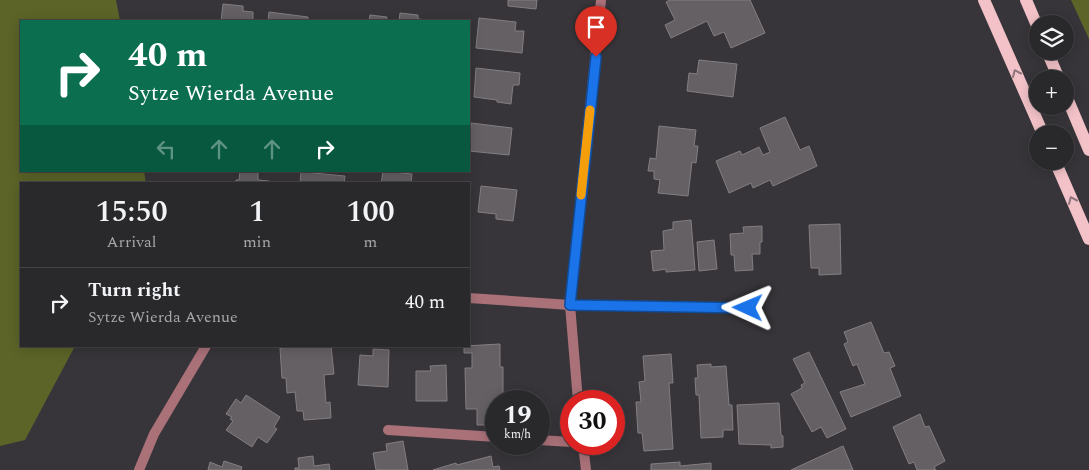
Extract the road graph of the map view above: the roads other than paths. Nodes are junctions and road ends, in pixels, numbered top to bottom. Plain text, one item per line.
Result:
1 (601, 0) edge
2 (984, 0) edge
3 (1026, 0) edge
4 (1032, 15) edge
5 (1074, 114) edge
6 (1038, 125) edge
7 (1089, 150) edge
8 (1059, 170) edge
9 (1089, 239) edge
10 (470, 298) edge
11 (570, 305) junction
12 (748, 308) dead end
13 (205, 347) edge
14 (577, 390) edge
15 (388, 430) dead end
16 (485, 436) edge
17 (584, 455) edge
18 (139, 470) edge
19 (586, 470) edge

1 - 11 street
6 -> 2 main road
3 - 4 main road
5 - 7 main road
9 -> 8 main road
10 - 11 street
11 - 12 street
11 - 14 street
13 - 18 street
15 - 16 street
17 - 19 street

